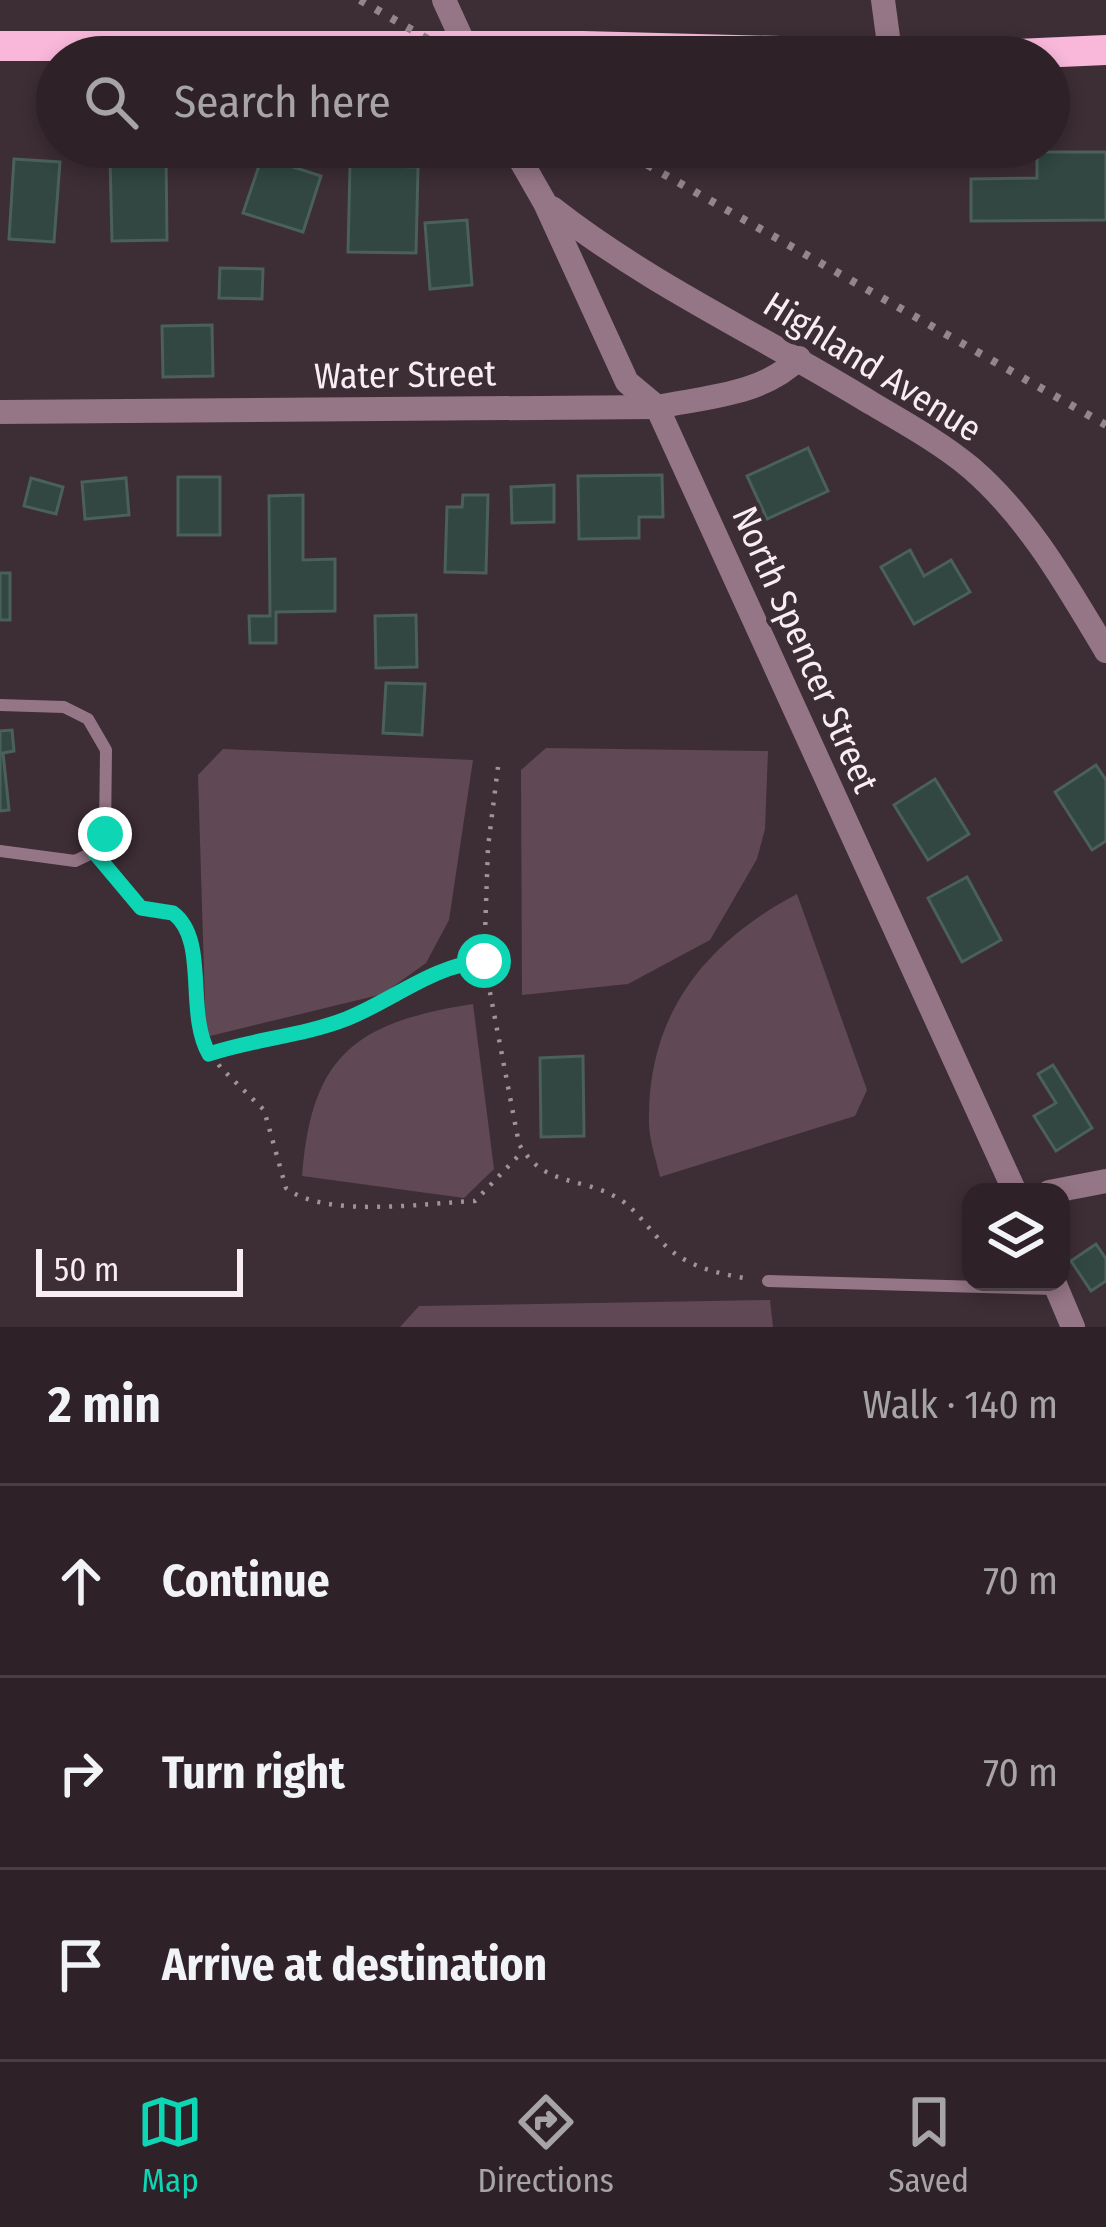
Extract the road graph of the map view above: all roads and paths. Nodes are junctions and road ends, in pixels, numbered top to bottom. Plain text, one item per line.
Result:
1 (444, 0) edge
2 (883, 0) edge
3 (461, 36) edge
4 (888, 36) edge
5 (0, 46) edge
6 (36, 46) edge
7 (1106, 50) edge
8 (1070, 52) edge
9 (525, 168) edge
10 (545, 203) junction
11 (799, 358) junction
12 (657, 407) junction
13 (0, 412) edge
14 (1106, 651) edge
15 (0, 705) edge
16 (497, 767) dead end
17 (0, 851) edge
18 (94, 852) junction
19 (484, 961) junction
20 (209, 1054) junction
21 (523, 1151) junction
22 (1106, 1181) edge
23 (1012, 1183) edge
24 (1070, 1188) edge
25 (768, 1281) joint
26 (962, 1284) edge
27 (1058, 1291) edge
28 (1073, 1327) edge

1 - 3 street
2 - 4 street
5 - 6 main road
7 - 8 main road
9 - 10 street, North Spencer Street
10 - 11 street, Highland Avenue
10 - 12 street, North Spencer Street
11 - 12 street, Water Street
11 - 14 street, Highland Avenue
12 - 13 street, Water Street
12 - 23 street, North Spencer Street
15 - 18 lane
16 - 19 path
17 - 18 lane
18 - 20 path
19 - 20 path
19 - 21 path
20 - 21 path
21 - 25 path
22 - 24 street
25 - 26 lane
27 - 28 street

